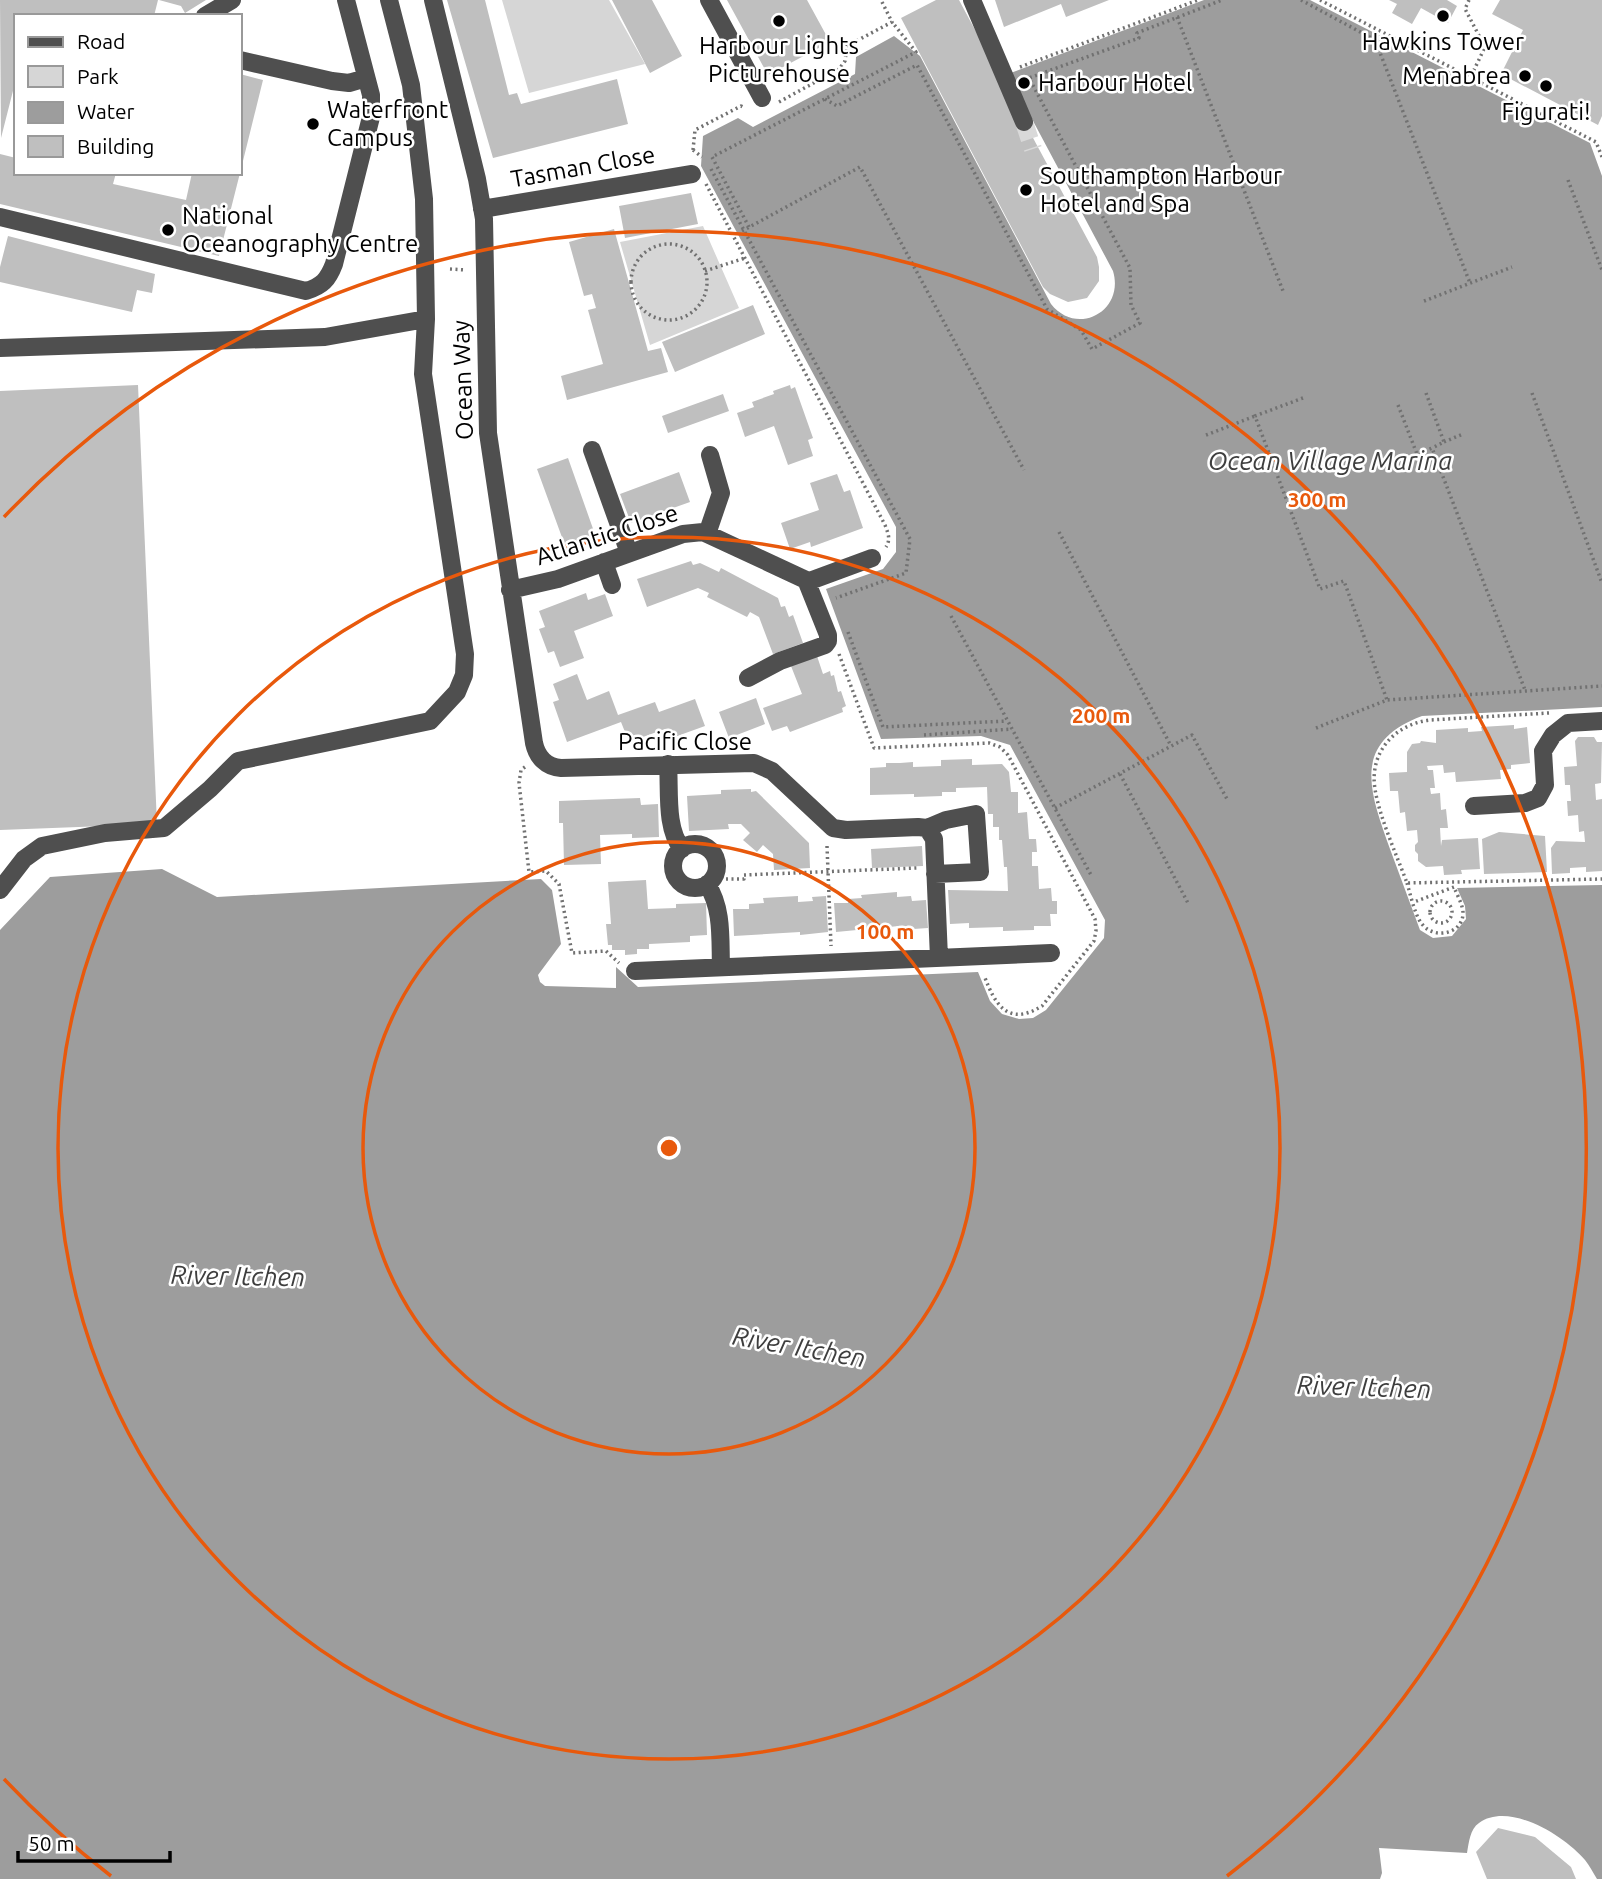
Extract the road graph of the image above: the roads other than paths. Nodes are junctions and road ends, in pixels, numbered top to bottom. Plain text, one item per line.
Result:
1 (232, 0) edge
2 (346, 0) edge
3 (389, 0) edge
4 (432, 0) edge
5 (709, 0) edge
6 (972, 0) edge
7 (208, 14) edge
8 (242, 60) edge
9 (366, 78) junction
10 (770, 100) road end
11 (1024, 122) tunnel mouth
12 (692, 174) road end
13 (482, 209) junction
14 (0, 216) edge
15 (426, 319) junction
16 (0, 348) edge
17 (593, 450) dead end
18 (710, 456) dead end
19 (707, 534) junction
20 (629, 553) junction
21 (872, 558) road end
22 (604, 562) junction
23 (807, 582) junction
24 (612, 585) dead end
25 (510, 590) junction
26 (748, 678) dead end
27 (1602, 721) edge
28 (541, 758) joint
29 (668, 764) junction
30 (1474, 806) dead end
31 (927, 828) junction
32 (682, 849) junction
33 (935, 871) junction
34 (710, 882) junction
35 (0, 890) edge
36 (1051, 953) dead end
37 (939, 958) junction
38 (721, 967) junction
39 (628, 968) road end

1 - 7 street
2 - 9 street
3 - 15 street
4 - 13 street, Ocean Way
5 - 10 street
6 - 11 street
8 - 9 street
9 - 14 street
12 - 13 street, Tasman Close
13 - 25 street, Ocean Way
15 - 16 street
15 - 35 street
17 - 20 street
18 - 19 street
19 - 20 street, Atlantic Close
19 - 23 street, Atlantic Close
20 - 22 street, Atlantic Close
21 - 23 street
22 - 24 street
22 - 25 street, Atlantic Close
23 - 26 street
25 - 28 street, Ocean Way
27 - 30 street
28 - 29 street, Pacific Close
29 - 31 street, Pacific Close
29 - 32 street
31 - 33 street
31 - 33 street
32 - 34 street
32 - 34 street
33 - 37 street
34 - 38 street
36 - 37 street
37 - 38 street
38 - 39 street

